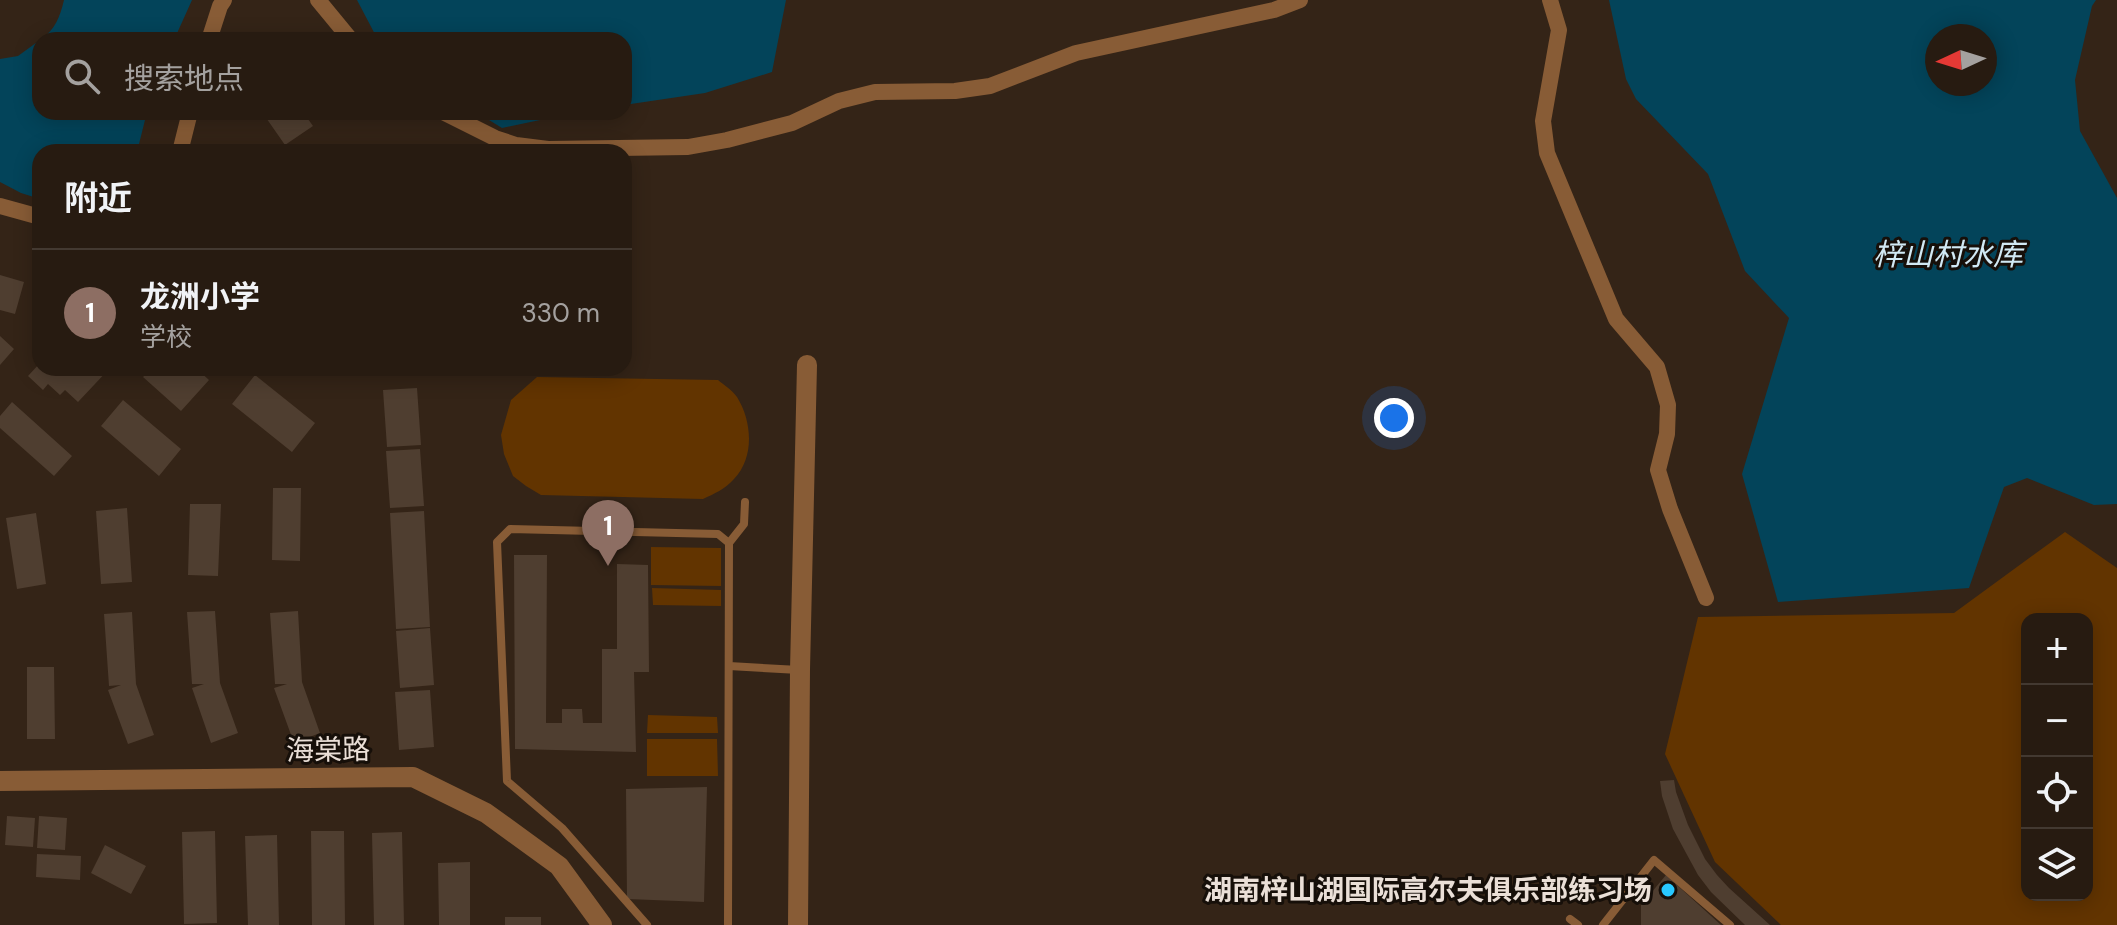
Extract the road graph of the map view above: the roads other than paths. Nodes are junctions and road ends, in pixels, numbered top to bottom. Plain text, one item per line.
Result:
1 (224, 0) edge
2 (318, 0) edge
3 (1300, 0) edge
4 (1550, 0) edge
5 (212, 32) edge
6 (344, 32) edge
7 (188, 120) edge
8 (459, 120) edge
9 (182, 144) edge
10 (513, 144) edge
11 (632, 148) edge
12 (0, 206) edge
13 (32, 215) edge
14 (807, 365) dead end
15 (745, 502) dead end
16 (729, 543) junction
17 (1706, 598) dead end
18 (729, 666) junction
19 (800, 670) junction
20 (0, 781) edge
21 (1570, 919) dead end
22 (602, 925) edge
23 (647, 925) edge
24 (728, 925) edge
25 (798, 925) edge
26 (1578, 925) edge
27 (1603, 925) edge
28 (1730, 925) edge

1 - 5 street
2 - 6 street
3 - 11 street
4 - 17 street
7 - 9 street
8 - 10 street
12 - 13 street
14 - 19 street
15 - 16 lane
16 - 18 lane
16 - 23 lane
18 - 19 lane
18 - 24 lane
19 - 25 street
20 - 22 street, 海棠路
21 - 26 lane
27 - 28 lane

